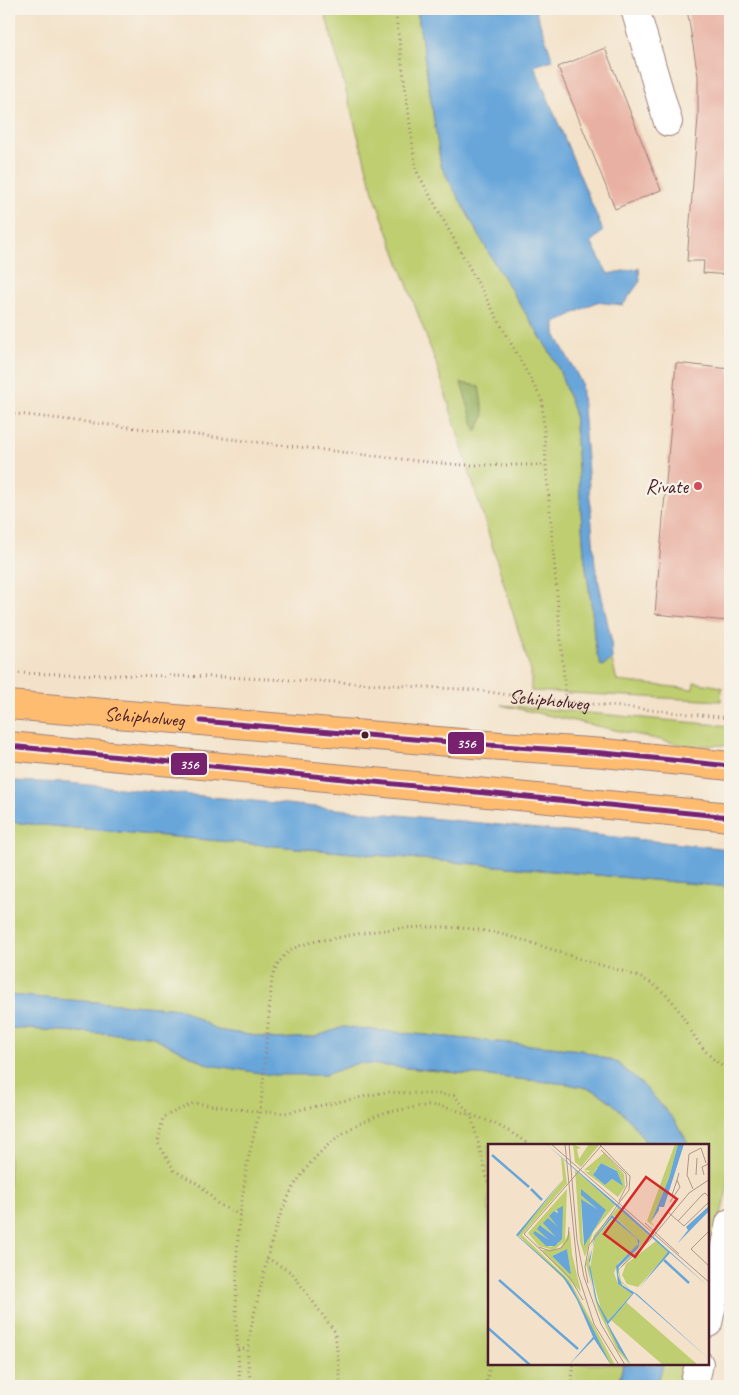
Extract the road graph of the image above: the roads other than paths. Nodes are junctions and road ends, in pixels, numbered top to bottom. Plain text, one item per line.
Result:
1 (635, 9) edge
2 (668, 122) dead end
3 (9, 705) edge
4 (9, 746) edge
5 (730, 766) edge
6 (730, 817) edge
7 (730, 1223) edge
8 (709, 1318) edge
9 (699, 1365) edge
10 (694, 1386) edge

1 - 2 street
3 - 5 main road, Schipholweg
4 - 6 main road
7 - 8 street
9 - 10 street

